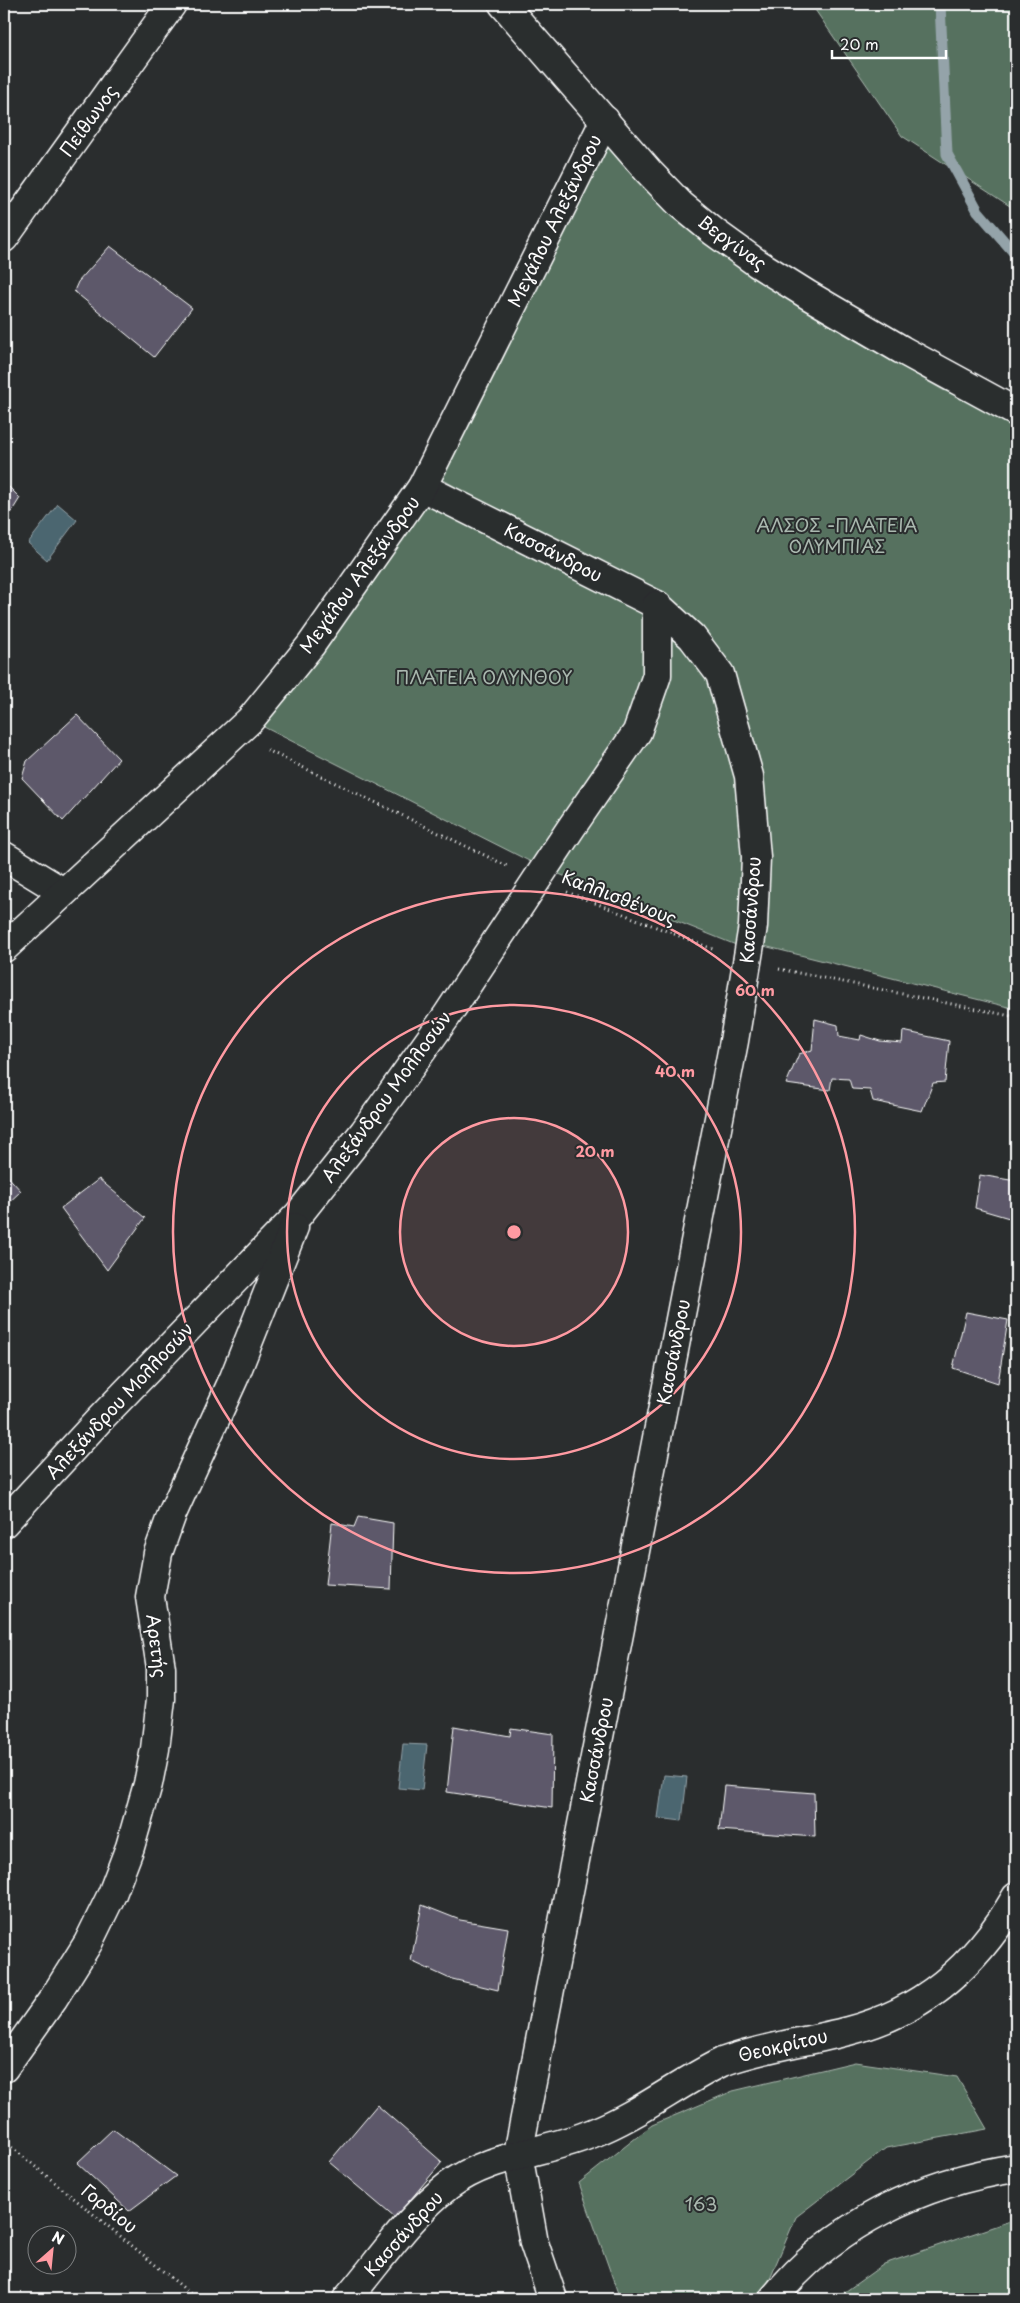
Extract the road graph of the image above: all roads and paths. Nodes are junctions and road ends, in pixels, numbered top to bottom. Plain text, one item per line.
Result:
1 (172, 4) edge
2 (503, 4) edge
3 (605, 120) junction
4 (4, 238) edge
5 (1016, 412) edge
6 (422, 487) junction
7 (657, 605) junction
8 (235, 734) junction
9 (4, 856) edge
10 (538, 881) junction
11 (63, 892) junction
12 (4, 948) edge
13 (748, 962) junction
14 (1016, 1017) edge
15 (299, 1214) junction
16 (4, 1523) edge
17 (1016, 1897) edge
18 (4, 2068) edge
19 (4, 2141) edge
20 (518, 2154) junction
21 (1016, 2168) edge
22 (197, 2299) edge
23 (347, 2299) edge
24 (553, 2299) edge
25 (774, 2299) edge

1 - 4 street, Πείθωνος
2 - 3 street, Βεργίνας
3 - 5 street, Βεργίνας
3 - 6 street, Μεγάλου Αλεξάνδρου
6 - 7 street, Κασσάνδρου
6 - 8 street, Μεγάλου Αλεξάνδρου
7 - 10 street, Αλεξάνδρου Μολλοσών
7 - 13 street, Κασσάνδρου
8 - 10 path, Καλλισθένους
8 - 11 street, Μεγάλου Αλεξάνδρου
9 - 11 street
10 - 13 path, Καλλισθένους
10 - 15 street, Αλεξάνδρου Μολλοσών
11 - 12 street, Μεγάλου Αλεξάνδρου
13 - 14 path, Καλλισθένους
13 - 20 street, Κασσάνδρου
15 - 16 street, Αλεξάνδρου Μολλοσών
15 - 18 street, Αρετής
17 - 20 street, Θεοκρίτου
19 - 22 path, Γορδίου
20 - 23 street, Κασσάνδρου
20 - 24 street
21 - 25 street

